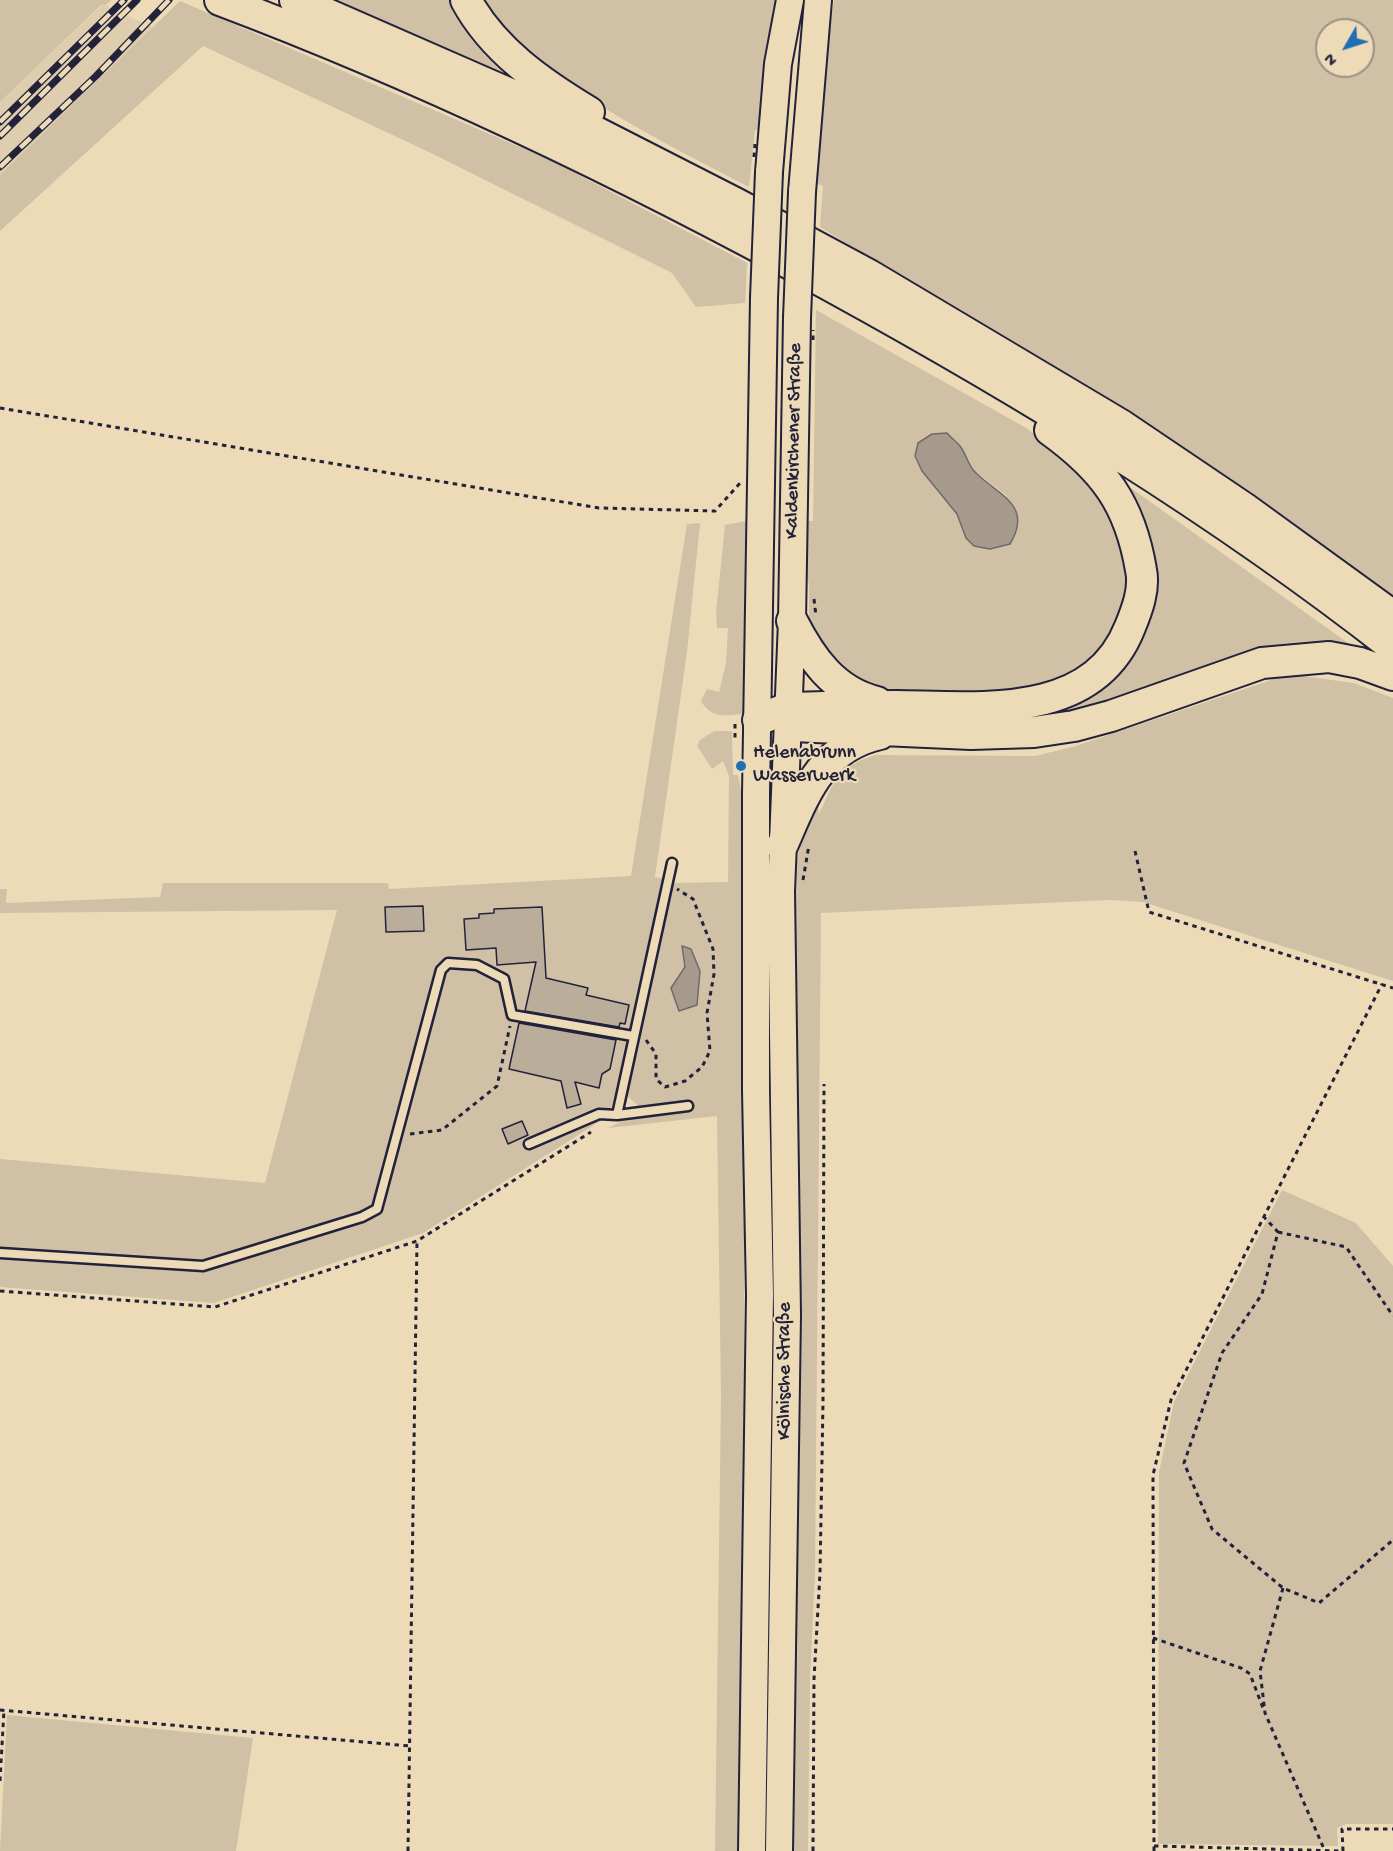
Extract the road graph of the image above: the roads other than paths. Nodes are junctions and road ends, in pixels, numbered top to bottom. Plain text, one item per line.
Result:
1 (220, 0) edge
2 (295, 0) edge
3 (466, 0) edge
4 (790, 0) edge
5 (818, 0) edge
6 (737, 204) junction
7 (900, 324) junction
8 (1393, 616) edge
9 (792, 621) junction
10 (1393, 647) edge
11 (1393, 675) edge
12 (788, 716) junction
13 (896, 719) junction
14 (746, 720) junction
15 (782, 846) junction
16 (672, 863) dead end
17 (769, 883) junction
18 (633, 1036) junction
19 (688, 1106) dead end
20 (617, 1115) junction
21 (529, 1144) dead end
22 (0, 1253) edge
23 (752, 1851) edge
24 (779, 1851) edge

1 - 7 highway
2 - 6 highway
3 - 6 highway
4 - 14 main road, Kaldenkirchener Straße, bridge
5 - 9 main road, Kaldenkirchener Straße, bridge
6 - 8 highway
7 - 10 highway
7 - 13 highway
9 - 12 main road, Kaldenkirchener Straße
9 - 13 highway
11 - 13 highway
12 - 13 highway
12 - 14 highway
12 - 15 main road, Kaldenkirchener Straße
13 - 15 highway
14 - 17 main road, Kaldenkirchener Straße
15 - 17 main road, Kaldenkirchener Straße
16 - 18 lane
17 - 23 main road, Kölnische Straße
17 - 24 main road, Kölnische Straße
18 - 20 lane
18 - 22 lane
19 - 20 lane
20 - 21 lane

